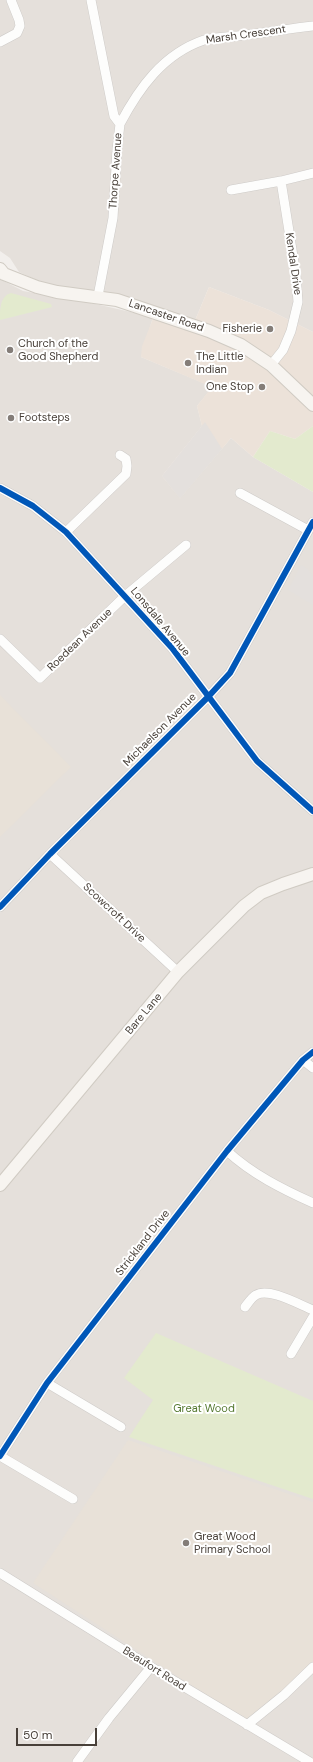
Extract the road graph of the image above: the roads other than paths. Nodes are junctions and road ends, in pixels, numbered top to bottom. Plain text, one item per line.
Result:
1 (12, 0) edge
2 (91, 0) edge
3 (313, 26) edge
4 (0, 42) edge
5 (120, 124) junction
6 (313, 173) edge
7 (281, 181) junction
8 (231, 190) dead end
9 (0, 269) edge
10 (98, 296) junction
11 (271, 365) junction
12 (313, 405) edge
13 (120, 455) dead end
14 (0, 488) edge
15 (240, 493) dead end
16 (310, 526) edge
17 (66, 532) junction
18 (186, 545) dead end
19 (125, 596) junction
20 (0, 639) edge
21 (208, 697) junction
22 (313, 810) edge
23 (50, 854) junction
24 (313, 874) edge
25 (0, 907) edge
26 (178, 972) junction
27 (313, 1052) edge
28 (303, 1060) junction
29 (313, 1068) edge
30 (227, 1151) junction
31 (0, 1185) edge
32 (313, 1203) edge
33 (245, 1307) dead end
34 (313, 1310) edge
35 (313, 1317) edge
36 (291, 1354) dead end
37 (48, 1383) junction
38 (121, 1427) dead end
39 (1, 1454) edge
40 (72, 1500) dead end
41 (0, 1573) edge
42 (151, 1667) junction
43 (313, 1667) edge
44 (247, 1725) junction
45 (77, 1762) edge
46 (310, 1762) edge

1 - 4 street
2 - 5 street, Thorpe Avenue
3 - 5 street, Marsh Crescent
5 - 10 street, Thorpe Avenue
6 - 7 street
7 - 8 street
7 - 11 street, Kendal Drive
9 - 10 main road, Lancaster Road
10 - 11 main road, Lancaster Road
11 - 12 main road, Lancaster Road
13 - 17 street
14 - 17 street, Lonsdale Avenue
15 - 16 street
16 - 21 street, Michaelson Avenue
17 - 19 street, Lonsdale Avenue
18 - 19 street
19 - 20 street, Roedean Avenue
19 - 21 street, Lonsdale Avenue
21 - 22 street, Lonsdale Avenue
21 - 23 street, Michaelson Avenue
23 - 25 street, Michaelson Avenue
23 - 26 street, Scowcroft Drive
24 - 26 main road, Bare Lane
26 - 31 main road, Bare Lane
27 - 28 street, Strickland Drive
28 - 29 street
28 - 30 street, Strickland Drive
30 - 32 street
30 - 37 street, Strickland Drive
33 - 34 street
35 - 36 street
37 - 38 street
37 - 39 street, Strickland Drive
39 - 40 street
41 - 42 street, Beaufort Road
42 - 44 street, Beaufort Road
42 - 45 street
43 - 44 street
44 - 46 street, Beaufort Road

